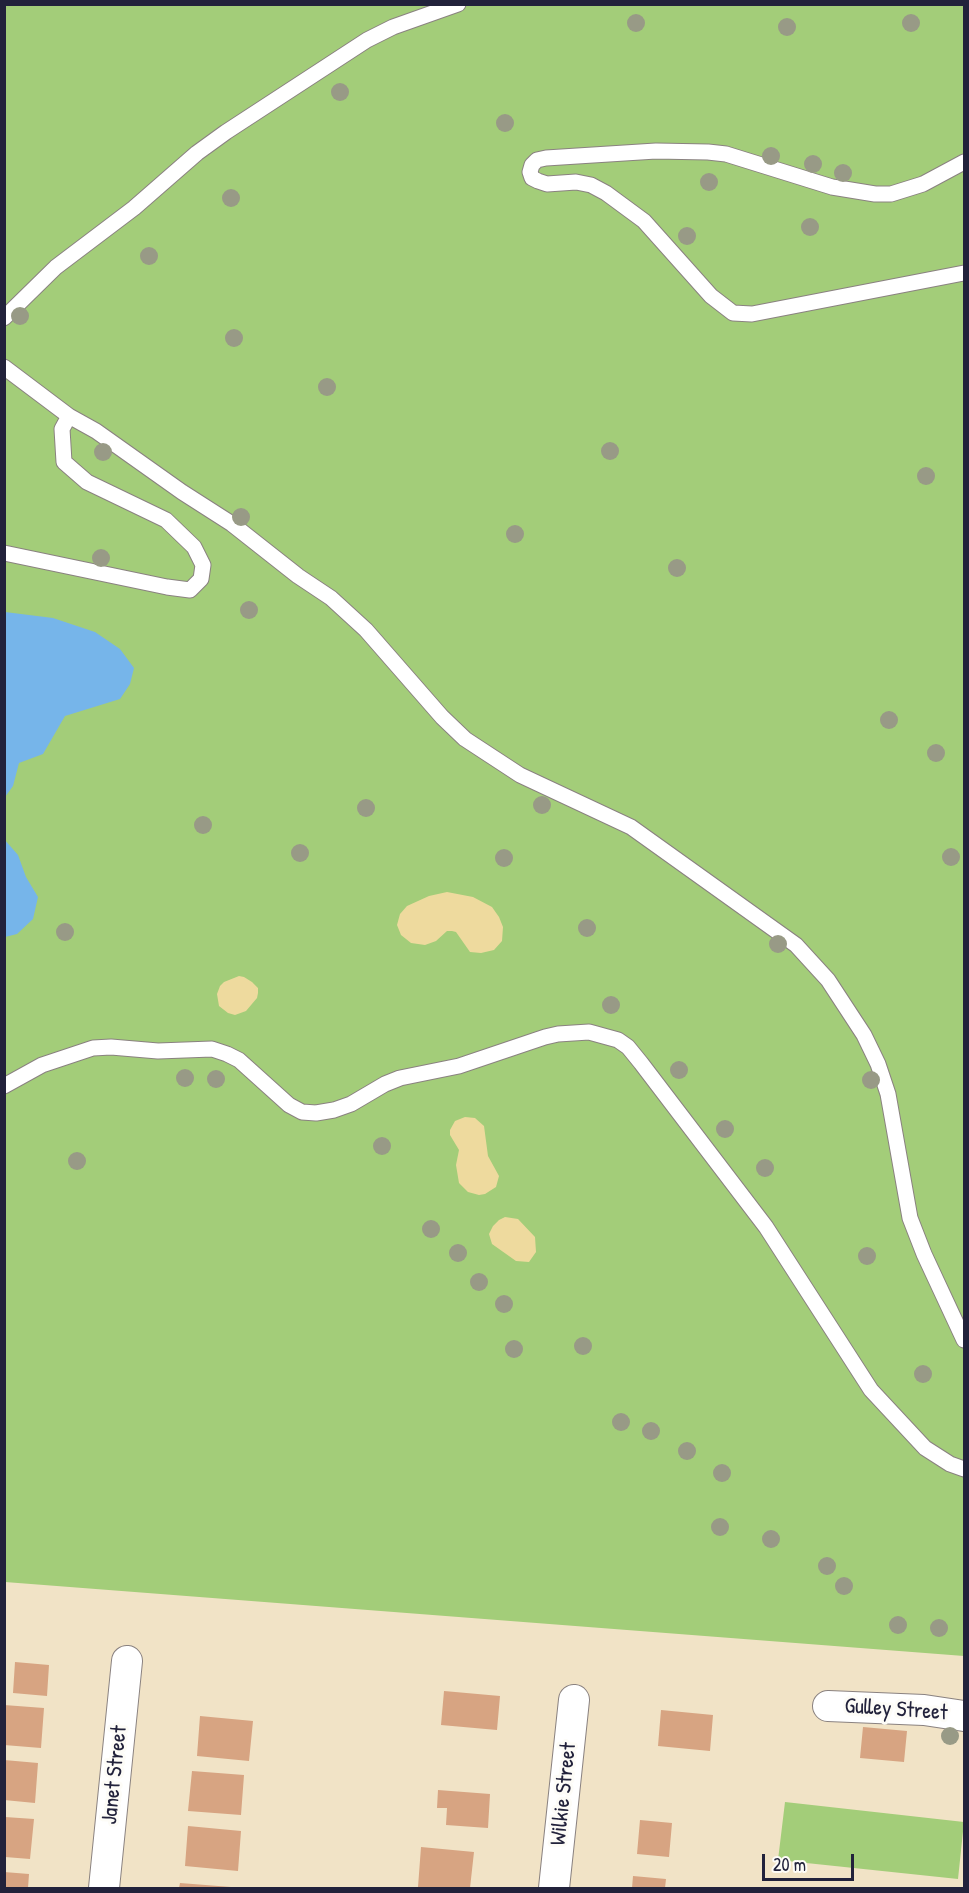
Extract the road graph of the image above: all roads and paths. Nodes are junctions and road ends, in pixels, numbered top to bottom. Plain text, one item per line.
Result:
1 (458, 4) edge
2 (964, 162) edge
3 (964, 273) edge
4 (4, 318) edge
5 (4, 368) edge
6 (69, 416) junction
7 (4, 553) edge
8 (4, 1086) edge
9 (964, 1340) edge
10 (964, 1470) edge
11 (127, 1661) dead end
12 (574, 1700) dead end
13 (828, 1706) dead end
14 (964, 1716) edge
15 (104, 1888) edge
16 (554, 1888) edge

1 - 4 lane
2 - 3 lane
5 - 6 lane
6 - 7 lane
6 - 9 lane
8 - 10 lane
11 - 15 street, Janet Street
12 - 16 street, Wilkie Street
13 - 14 street, Gulley Street

